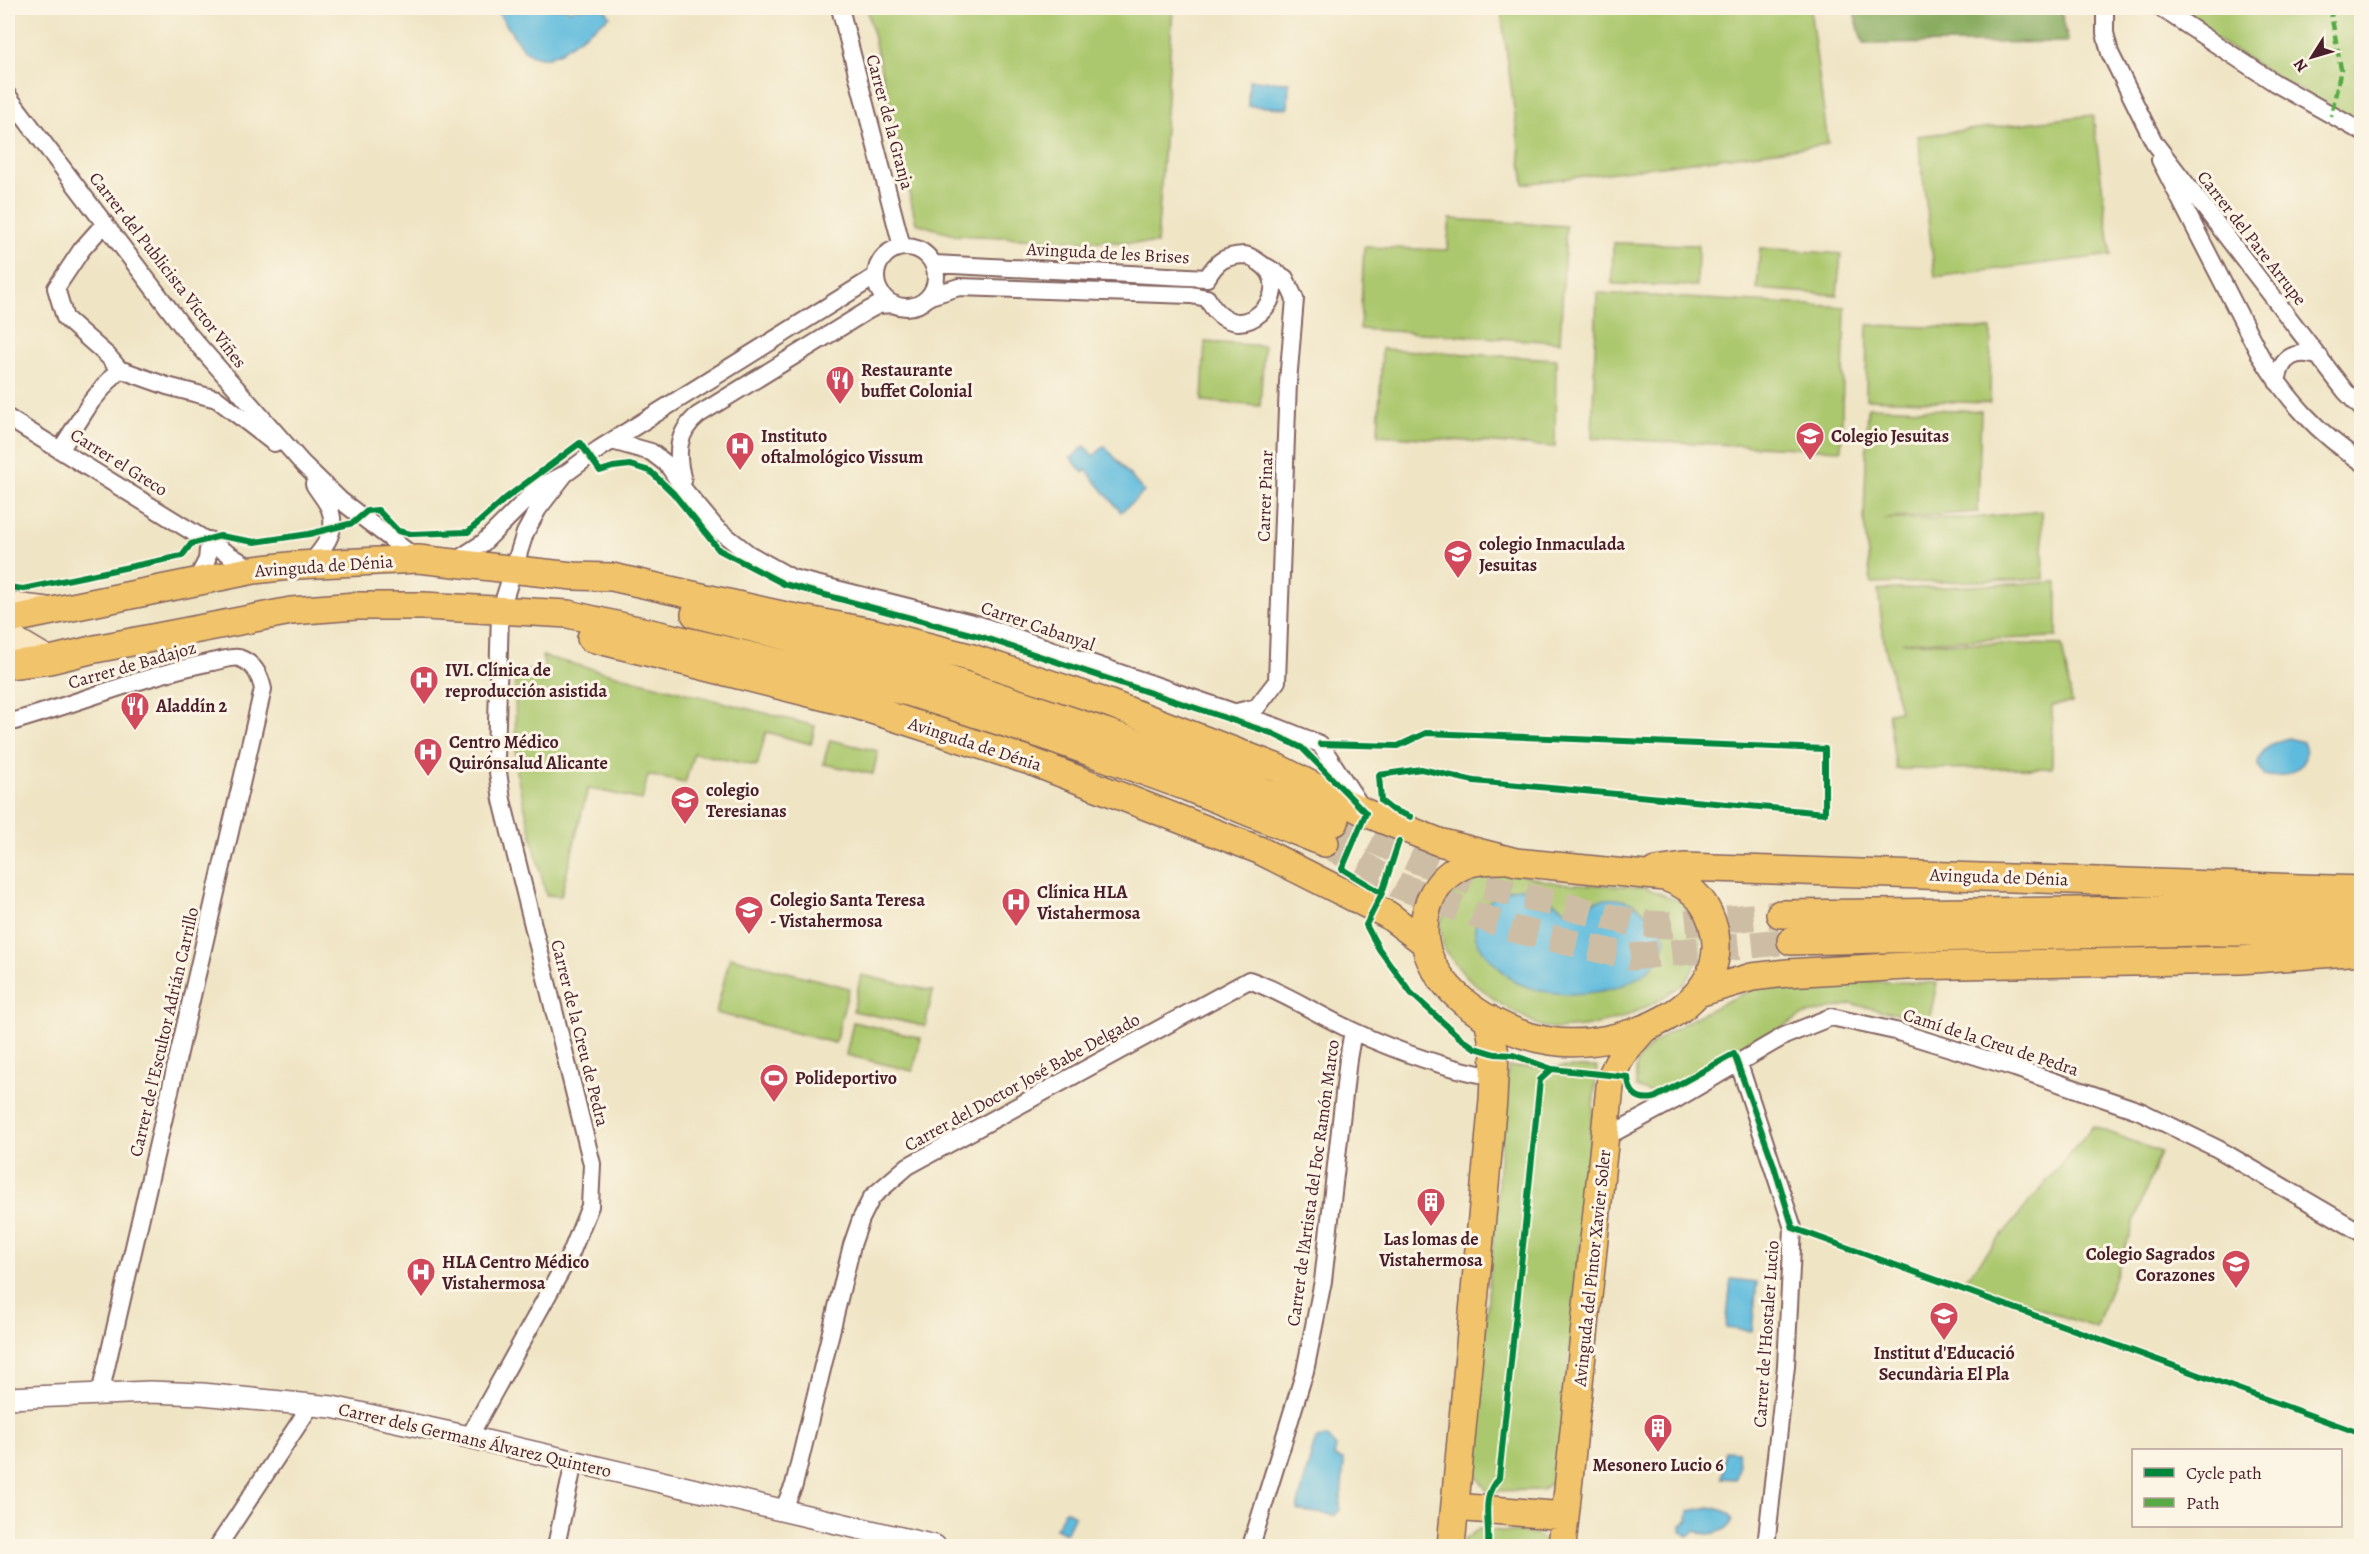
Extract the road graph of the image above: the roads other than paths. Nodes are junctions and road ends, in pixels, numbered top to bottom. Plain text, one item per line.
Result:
1 (840, 8) edge
2 (2105, 8) edge
3 (2161, 8) edge
4 (8, 96) edge
5 (2361, 132) edge
6 (2154, 142) junction
7 (105, 224) junction
8 (902, 247) junction
9 (934, 264) junction
10 (1267, 267) junction
11 (876, 276) junction
12 (930, 296) junction
13 (894, 304) junction
14 (2320, 357) junction
15 (119, 369) junction
16 (2277, 382) junction
17 (2361, 409) edge
18 (8, 418) edge
19 (612, 441) junction
20 (61, 449) junction
21 (2361, 462) edge
22 (303, 464) junction
23 (565, 474) junction
24 (685, 491) junction
25 (209, 540) junction
26 (418, 559) junction
27 (449, 561) junction
28 (310, 564) junction
29 (514, 568) junction
30 (254, 570) junction
31 (573, 576) junction
32 (195, 583) junction
33 (8, 605) edge
34 (56, 609) junction
35 (500, 612) junction
36 (8, 620) edge
37 (8, 635) edge
38 (50, 660) junction
39 (8, 665) edge
40 (8, 675) edge
41 (261, 678) joint
42 (1232, 713) junction
43 (8, 723) edge
44 (1366, 813) junction
45 (1503, 860) junction
46 (1636, 873) junction
47 (2361, 890) edge
48 (2361, 908) edge
49 (1780, 914) tunnel mouth
50 (2361, 932) edge
51 (1791, 941) tunnel mouth
52 (1424, 942) junction
53 (2361, 951) edge
54 (1698, 993) junction
55 (1488, 1018) junction
56 (1643, 1030) junction
57 (1353, 1031) junction
58 (1738, 1061) junction
59 (1494, 1077) junction
60 (1606, 1137) junction
61 (2361, 1233) edge
62 (100, 1394) junction
63 (8, 1398) edge
64 (311, 1405) junction
65 (469, 1437) junction
66 (573, 1462) junction
67 (1455, 1507) junction
68 (783, 1510) junction
69 (1565, 1516) junction
70 (875, 1540) edge
71 (218, 1546) edge
72 (556, 1546) edge
73 (935, 1546) edge
74 (1251, 1546) edge
75 (1451, 1546) edge
76 (1563, 1546) edge
77 (1766, 1546) edge

1 - 8 street, Carrer de la Granja
2 - 6 street, Carrer del Pare Arrupe
3 - 5 street
4 - 7 street, Carrer del Publicista Víctor Viñes
6 - 14 street, Carrer del Pare Arrupe
6 - 16 street, Carrer del Pare Arrupe
7 - 15 street
7 - 22 street, Carrer del Publicista Víctor Viñes
8 - 9 street
8 - 11 street
9 - 10 street, Avinguda de les Brises
9 - 12 street
10 - 12 street, Avinguda de les Brises
10 - 42 street, Carrer Pinar
11 - 13 street
11 - 19 street
12 - 13 street
13 - 24 street
14 - 16 street
14 - 17 street, Carrer del Pare Arrupe
15 - 20 street
15 - 22 street
16 - 21 street, Carrer del Pare Arrupe
18 - 20 street, Carrer el Greco
19 - 23 street
19 - 24 street
20 - 25 street, Carrer el Greco
22 - 26 street, Carrer del Publicista Víctor Viñes
22 - 28 street, Carrer del Publicista Víctor Viñes
23 - 27 street
23 - 29 street
24 - 42 street, Carrer Cabanyal
25 - 30 street, Carrer el Greco
25 - 32 street
26 - 27 main road, Avinguda de Dénia
26 - 28 main road, Avinguda de Dénia
27 - 29 main road, Avinguda de Dénia
28 - 30 main road, Avinguda de Dénia
29 - 31 main road, Avinguda de Dénia
29 - 35 street, Carrer de la Creu de Pedra
30 - 32 main road, Avinguda de Dénia
31 - 35 main road, Avinguda de Dénia
31 - 44 main road, Avinguda de Dénia
32 - 34 main road, Avinguda de Dénia
33 - 34 main road
34 - 36 main road, Avinguda de Dénia
35 - 38 main road, Avinguda de Dénia
35 - 52 main road, Avinguda de Dénia
35 - 65 street, Carrer de la Creu de Pedra
37 - 38 main road
38 - 39 main road, Avinguda de Dénia
38 - 40 main road, Avinguda de Dénia
41 - 43 street, Carrer de Badajoz
41 - 62 street, Carrer de l'Escultor Adrián Carrillo
42 - 44 street, Carrer Cabanyal
44 - 45 main road, Avinguda de Dénia
45 - 46 main road, Avinguda de Dénia
45 - 52 main road, Avinguda de Dénia
46 - 47 main road, Avinguda de Dénia
46 - 54 main road, Avinguda de Dénia
48 - 49 main road, Avinguda de Dénia
50 - 51 main road
52 - 55 main road, Avinguda de Dénia
53 - 54 main road, Avinguda de Dénia
54 - 56 main road, Avinguda de Dénia
55 - 56 main road, Avinguda de Dénia
55 - 59 main road
56 - 60 main road, Avinguda del Pintor Xavier Soler
57 - 59 street, Carrer del Doctor José Babe Delgado
57 - 68 street, Carrer del Doctor José Babe Delgado
57 - 74 street, Carrer de l'Artista del Foc Ramón Marco
58 - 60 street, Camí de la Creu de Pedra
58 - 61 street, Camí de la Creu de Pedra
58 - 77 street, Carrer de l'Hostaler Lucio
59 - 67 main road
60 - 69 main road, Avinguda del Pintor Xavier Soler
62 - 63 street, Carrer dels Germans Álvarez Quintero
62 - 64 street, Carrer dels Germans Álvarez Quintero
64 - 65 street, Carrer dels Germans Álvarez Quintero
64 - 71 street
65 - 66 street, Carrer dels Germans Álvarez Quintero
66 - 68 street, Carrer dels Germans Álvarez Quintero
66 - 72 street
67 - 69 main road
67 - 75 main road
68 - 70 street, Carrer dels Germans Álvarez Quintero
69 - 76 main road, Avinguda del Pintor Xavier Soler
70 - 73 street, Carrer dels Germans Álvarez Quintero

